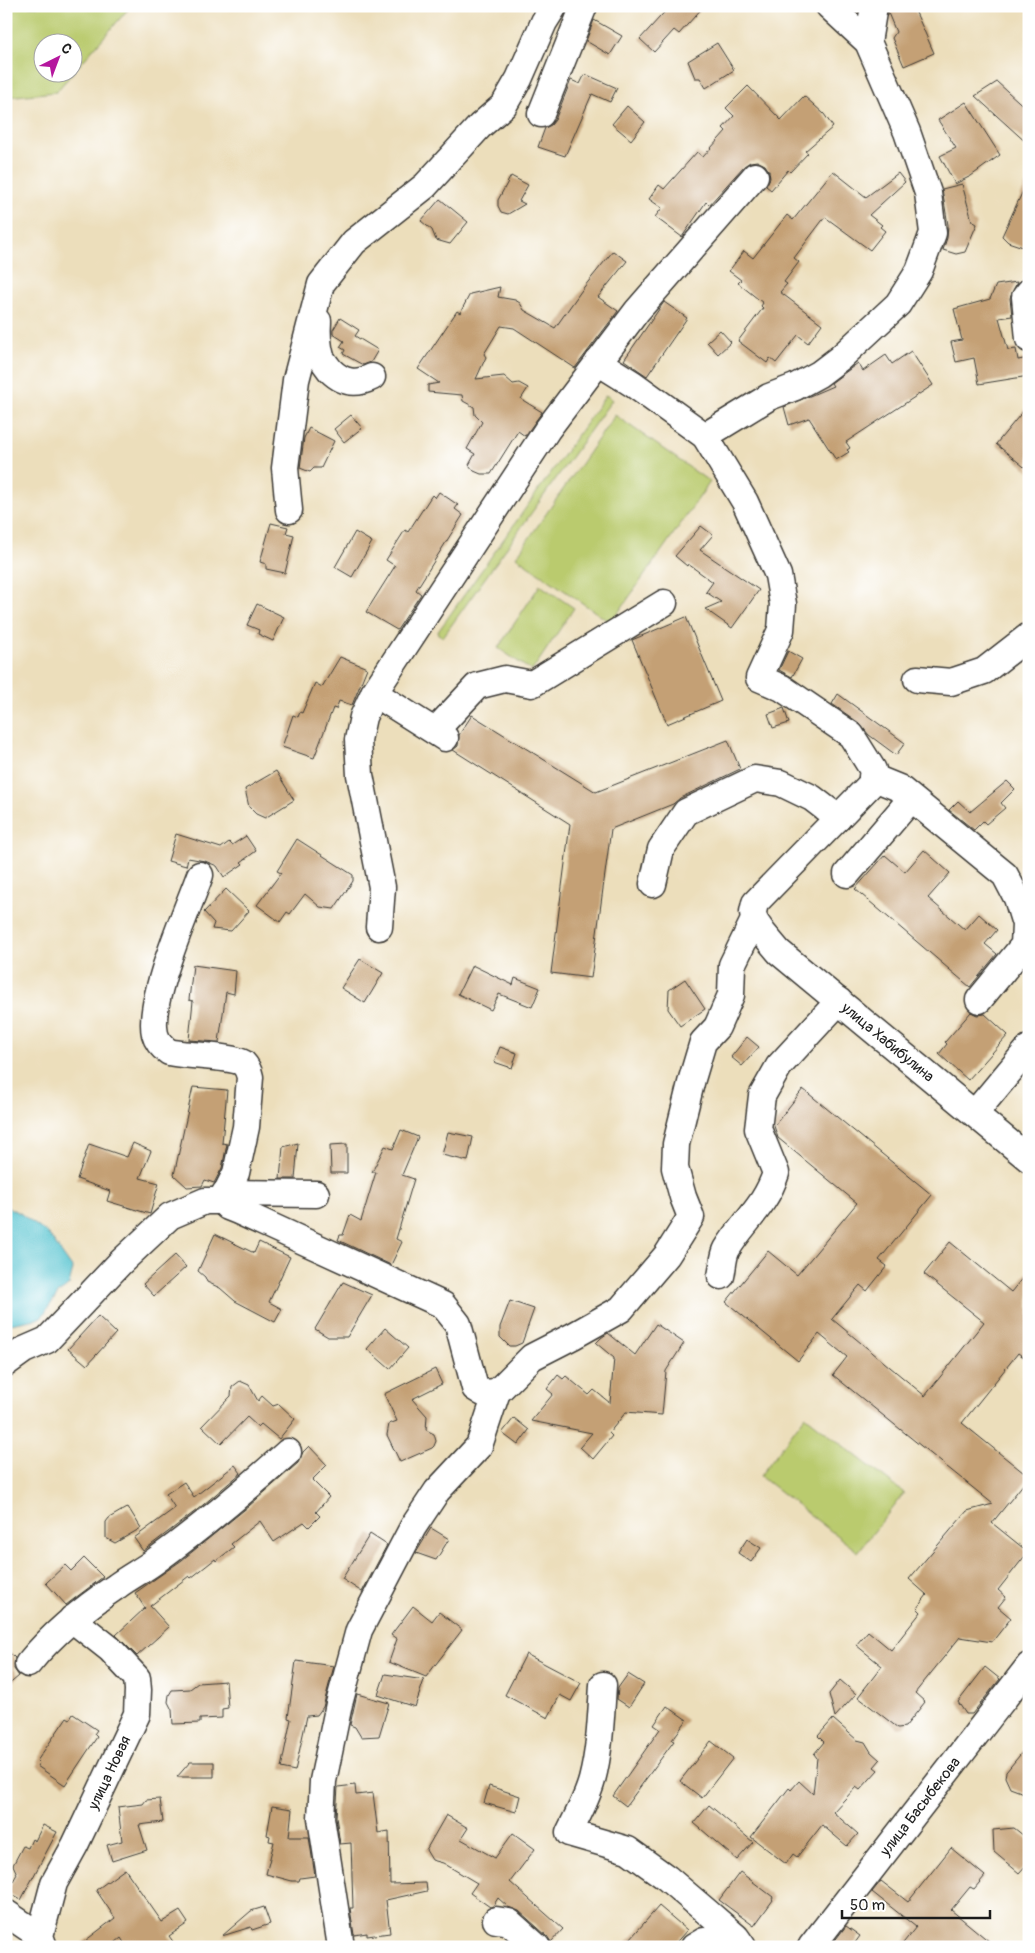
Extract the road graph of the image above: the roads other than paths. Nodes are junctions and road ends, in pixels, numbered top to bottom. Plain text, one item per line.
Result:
1 (554, 6) edge
2 (584, 6) edge
3 (829, 6) edge
4 (874, 6) edge
5 (868, 42) junction
6 (541, 114) dead end
7 (755, 176) dead end
8 (320, 288) junction
9 (1029, 292) edge
10 (1029, 339) edge
11 (598, 362) junction
12 (372, 377) dead end
13 (705, 436) junction
14 (289, 510) dead end
15 (664, 603) dead end
16 (1029, 636) edge
17 (917, 679) dead end
18 (374, 693) junction
19 (872, 777) junction
20 (911, 799) junction
21 (838, 818) junction
22 (847, 874) dead end
23 (200, 875) dead end
24 (653, 884) dead end
25 (754, 920) junction
26 (379, 927) dead end
27 (1026, 942) edge
28 (979, 1000) dead end
29 (839, 1001) junction
30 (1029, 1048) edge
31 (974, 1114) junction
32 (1029, 1159) edge
33 (316, 1194) dead end
34 (224, 1197) junction
35 (721, 1276) dead end
36 (6, 1363) edge
37 (486, 1390) junction
38 (288, 1452) dead end
39 (72, 1619) junction
40 (28, 1664) dead end
41 (1029, 1666) edge
42 (603, 1684) dead end
43 (6, 1913) edge
44 (496, 1920) dead end
45 (42, 1941) edge
46 (341, 1947) edge
47 (537, 1947) edge
48 (694, 1947) edge
49 (730, 1947) edge
50 (743, 1947) edge
51 (811, 1947) edge

1 - 8 street
2 - 6 street
3 - 5 street
4 - 5 street
5 - 13 street
7 - 11 street
8 - 12 street
8 - 14 street
9 - 10 street
11 - 13 street
11 - 18 street
13 - 19 street
15 - 18 street
16 - 17 street
18 - 26 street
19 - 20 street
19 - 21 street
20 - 22 street
20 - 27 street
21 - 24 street
21 - 25 street
23 - 34 street
25 - 29 street, улица Хабибулина
25 - 37 street
27 - 28 street
29 - 31 street, улица Хабибулина
29 - 35 street
30 - 31 street
31 - 32 street, улица Хабибулина
33 - 34 street
34 - 36 street
34 - 37 street
37 - 46 street
38 - 39 street
39 - 40 street
39 - 45 street, улица Новая
41 - 51 street, улица Басыбекова
42 - 50 street
43 - 45 street
44 - 47 street
48 - 49 street

